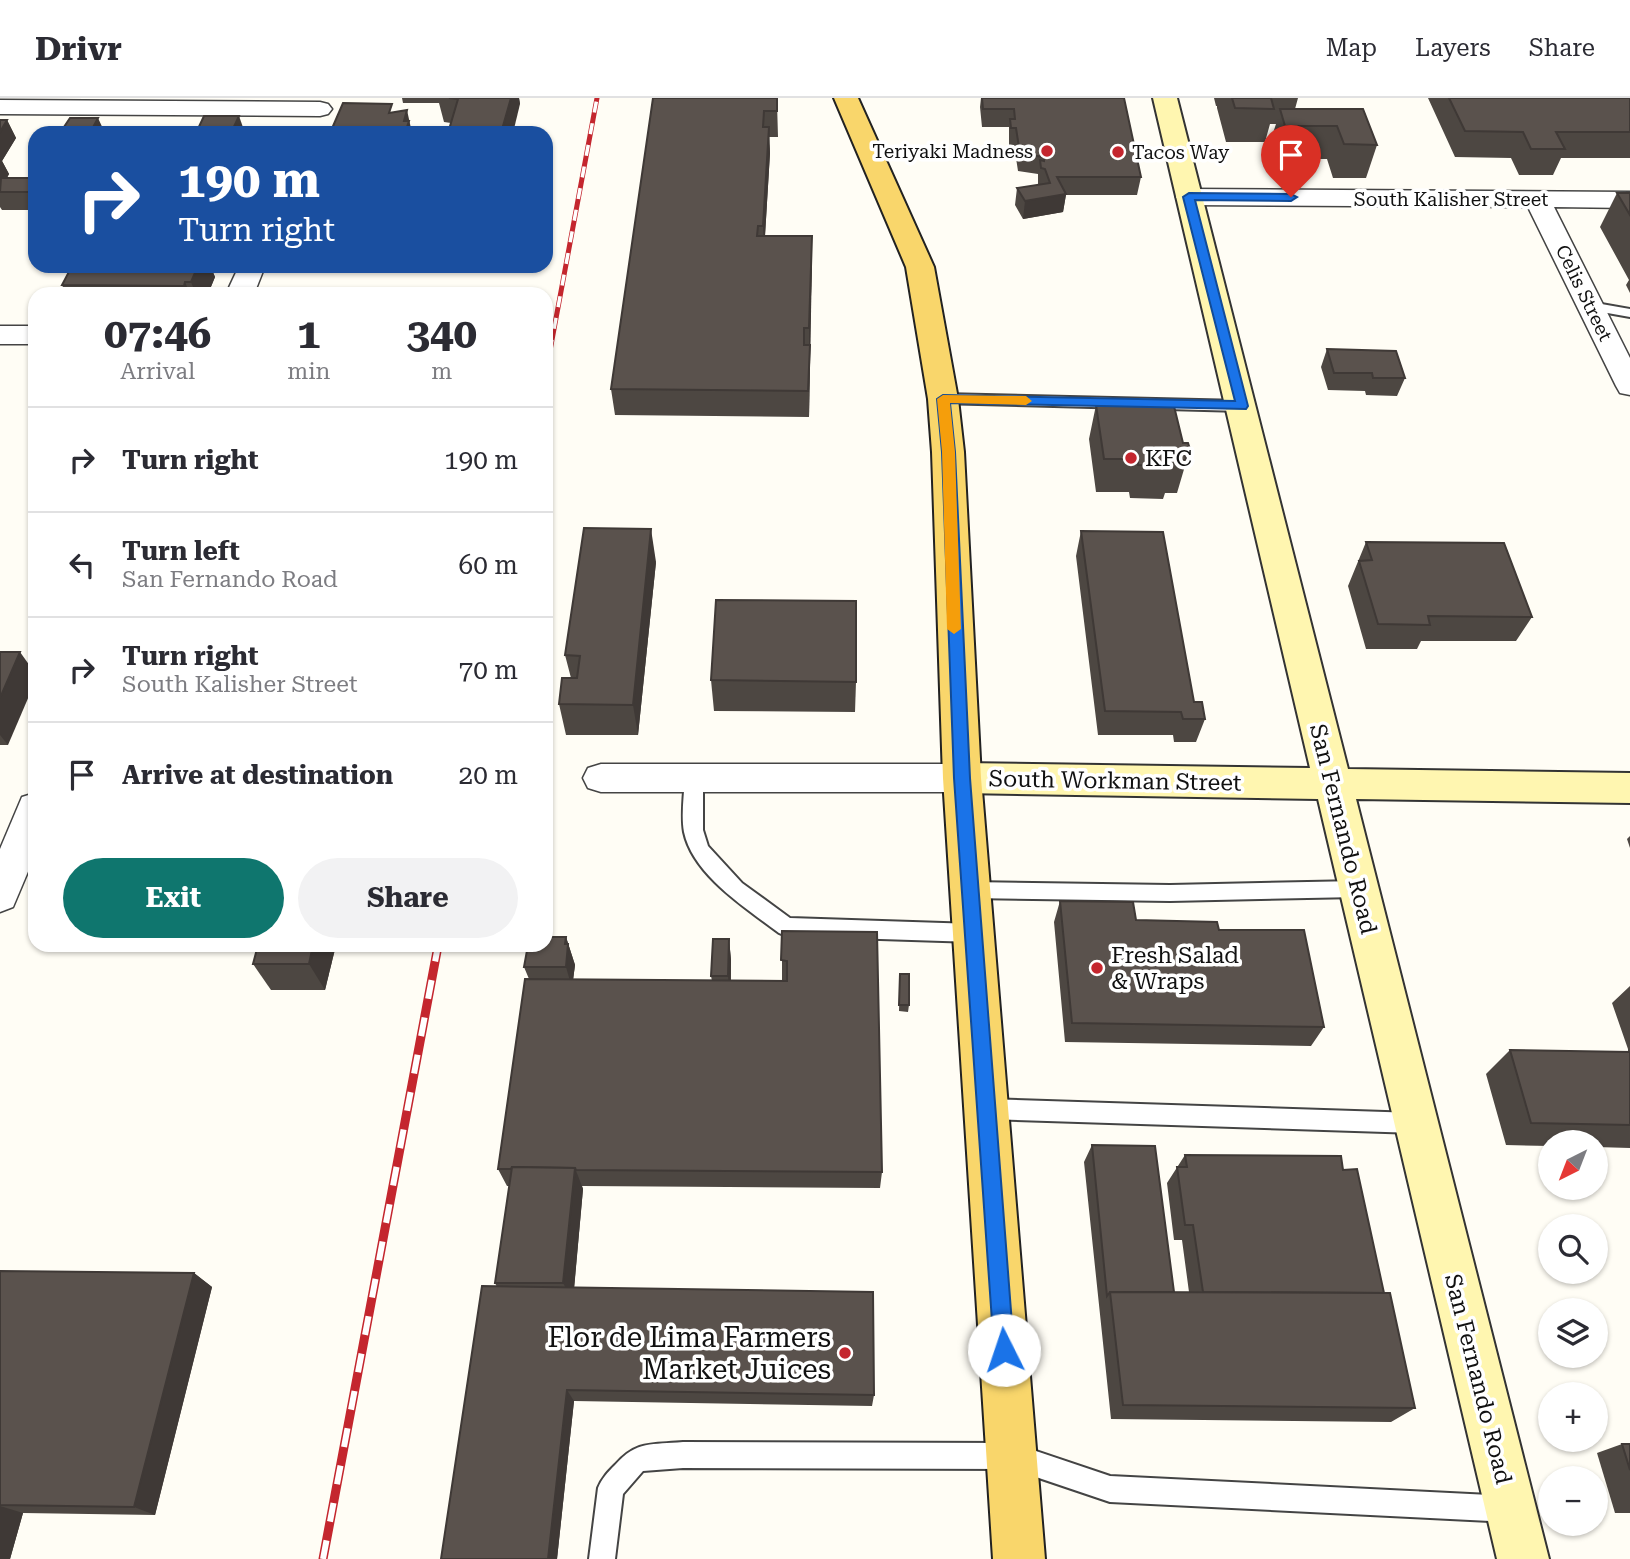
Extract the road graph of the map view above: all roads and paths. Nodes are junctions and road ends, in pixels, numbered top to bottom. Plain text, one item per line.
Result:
1 (846, 98) edge
2 (1165, 98) edge
3 (322, 104) edge
4 (0, 107) edge
5 (313, 126) edge
6 (1189, 197) junction
7 (1537, 200) junction
8 (1630, 200) edge
9 (1591, 306) junction
10 (1630, 313) edge
11 (0, 335) edge
12 (28, 335) edge
13 (1630, 386) edge
14 (943, 399) junction
15 (1242, 406) junction
16 (601, 778) dead end
17 (694, 778) junction
18 (962, 778) junction
19 (1333, 785) junction
20 (1630, 788) edge
21 (28, 826) edge
22 (1358, 889) junction
23 (970, 890) junction
24 (0, 896) edge
25 (974, 933) junction
26 (987, 1109) junction
27 (1416, 1123) junction
28 (1012, 1457) junction
29 (1510, 1509) junction
30 (602, 1559) edge
31 (1019, 1559) edge
32 (1523, 1559) edge

1 - 14 main road
2 - 6 main road, San Fernando Road
3 - 4 street
3 - 5 street
6 - 7 street, South Kalisher Street
6 - 15 main road, San Fernando Road
7 - 8 street, South Kalisher Street
7 - 9 street, Celis Street
9 - 10 lane
9 - 13 street, Celis Street
11 - 12 street
14 - 15 lane
14 - 18 main road
15 - 19 main road, San Fernando Road
16 - 17 street, South Workman Street
17 - 18 street, South Workman Street
17 - 25 lane
18 - 19 main road, South Workman Street
18 - 23 main road
19 - 20 main road, South Workman Street
19 - 22 main road, San Fernando Road
21 - 24 street
22 - 23 lane
22 - 27 main road, San Fernando Road
23 - 25 main road
25 - 26 main road
26 - 27 lane
26 - 28 main road
27 - 29 main road, San Fernando Road
28 - 29 lane
28 - 30 lane
28 - 31 main road
29 - 32 main road, San Fernando Road

